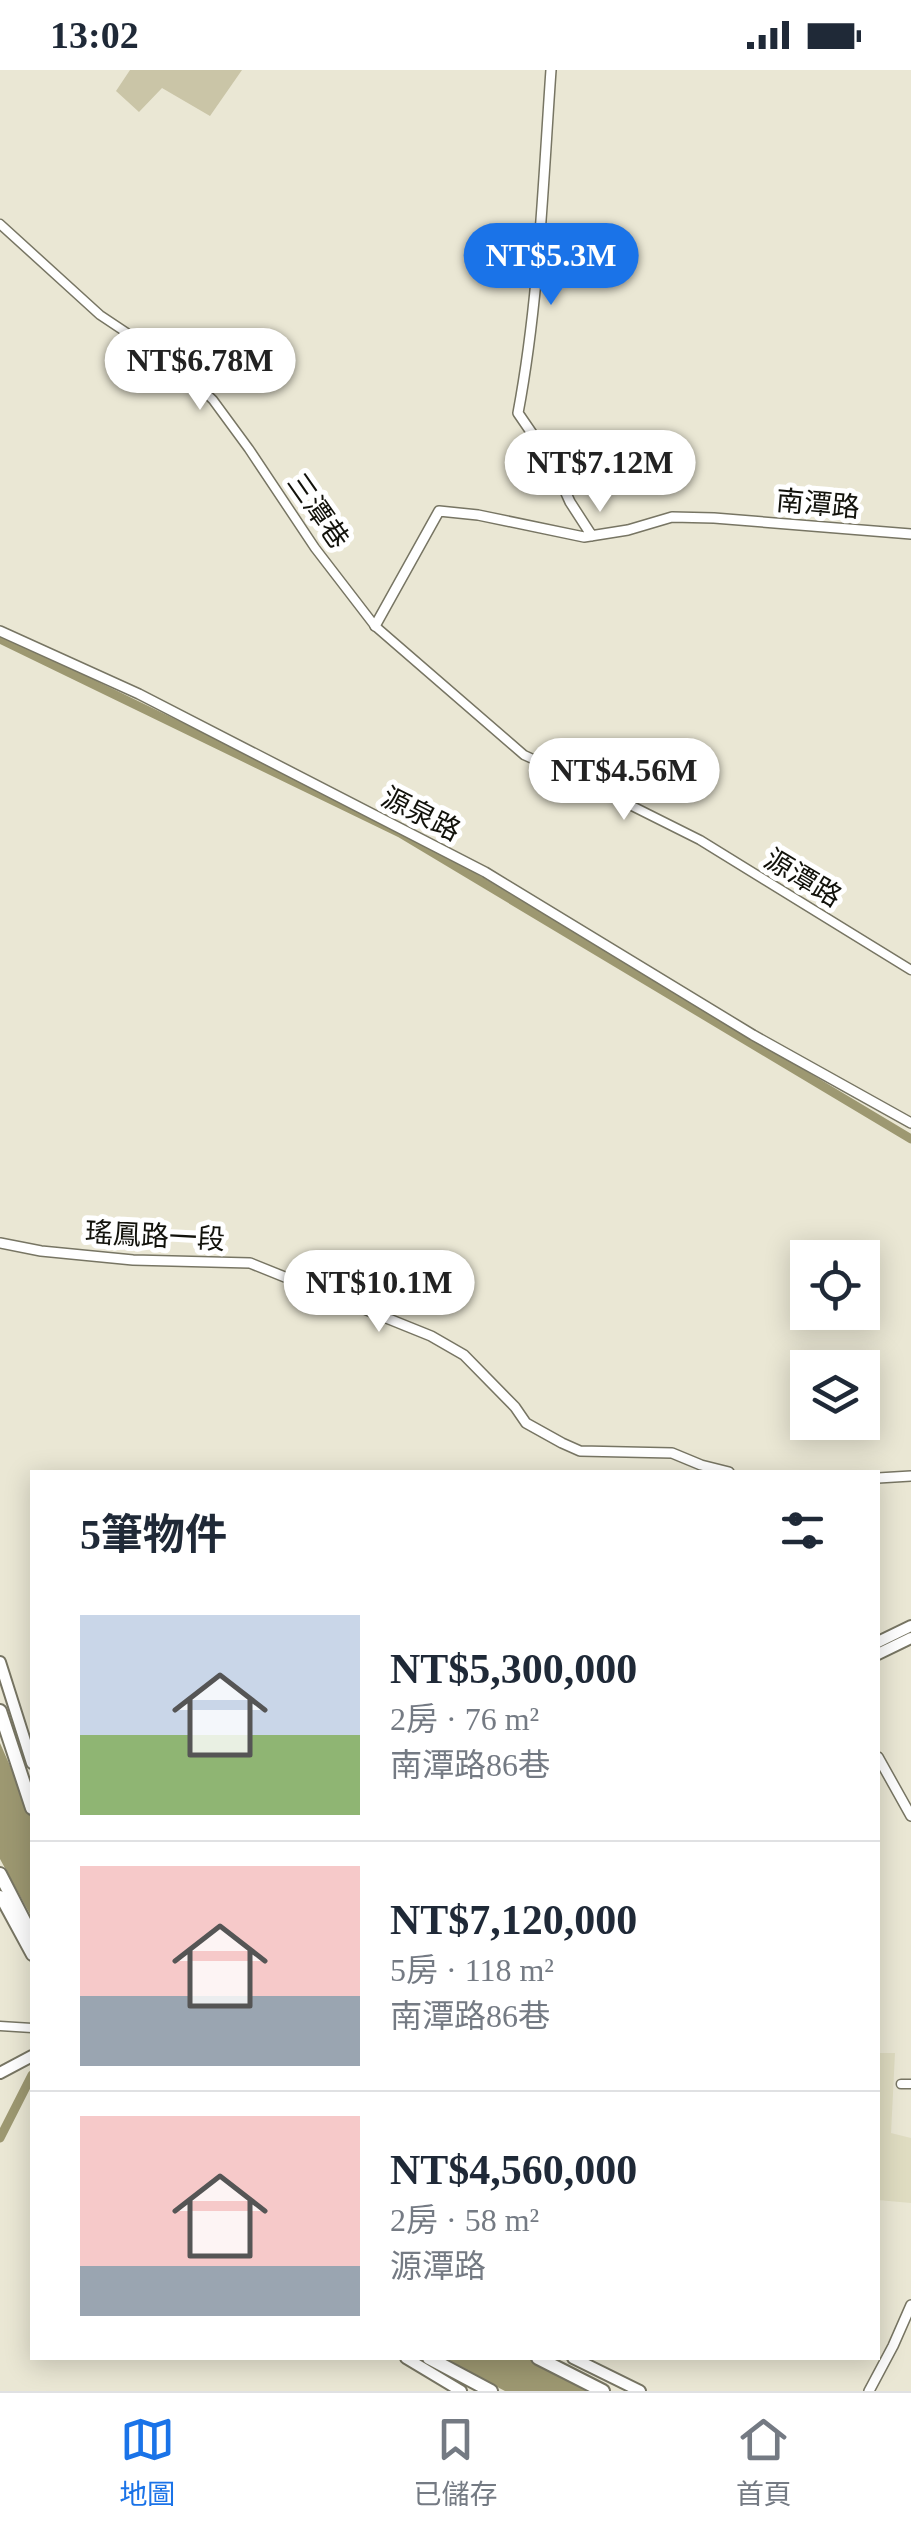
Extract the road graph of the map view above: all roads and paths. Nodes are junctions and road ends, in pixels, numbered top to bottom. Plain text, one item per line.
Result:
1 (551, 70) edge
2 (0, 224) edge
3 (911, 534) edge
4 (592, 536) junction
5 (375, 626) junction
6 (0, 631) edge
7 (911, 970) edge
8 (911, 1123) edge
9 (0, 1243) edge
10 (721, 1470) edge
11 (911, 1476) edge
12 (880, 1478) edge
13 (911, 1626) edge
14 (911, 1638) edge
15 (880, 1641) edge
16 (880, 1653) edge
17 (0, 1662) edge
18 (0, 1711) edge
19 (30, 1756) edge
20 (880, 1761) edge
21 (30, 1802) edge
22 (911, 1816) edge
23 (0, 1874) edge
24 (0, 1896) edge
25 (30, 1932) edge
26 (30, 1950) edge
27 (0, 2026) edge
28 (30, 2028) edge
29 (30, 2057) edge
30 (0, 2073) edge
31 (911, 2304) edge
32 (409, 2360) edge
33 (433, 2360) edge
34 (542, 2360) edge
35 (577, 2360) edge
36 (462, 2391) edge
37 (491, 2391) edge
38 (603, 2391) edge
39 (640, 2391) edge
40 (868, 2391) edge

1 - 4 street
2 - 5 street, 三潭巷
3 - 4 street, 南潭路
4 - 5 street, 南潭路
5 - 7 street, 源潭路
6 - 8 street, 源泉路
9 - 10 street, 瑤鳳路一段
11 - 12 street
13 - 15 main road
14 - 16 main road
17 - 19 main road
18 - 21 highway
20 - 22 street
23 - 25 highway
24 - 26 main road
27 - 28 street
29 - 30 main road
31 - 40 street
32 - 36 main road
33 - 37 highway
34 - 38 highway
35 - 39 main road

